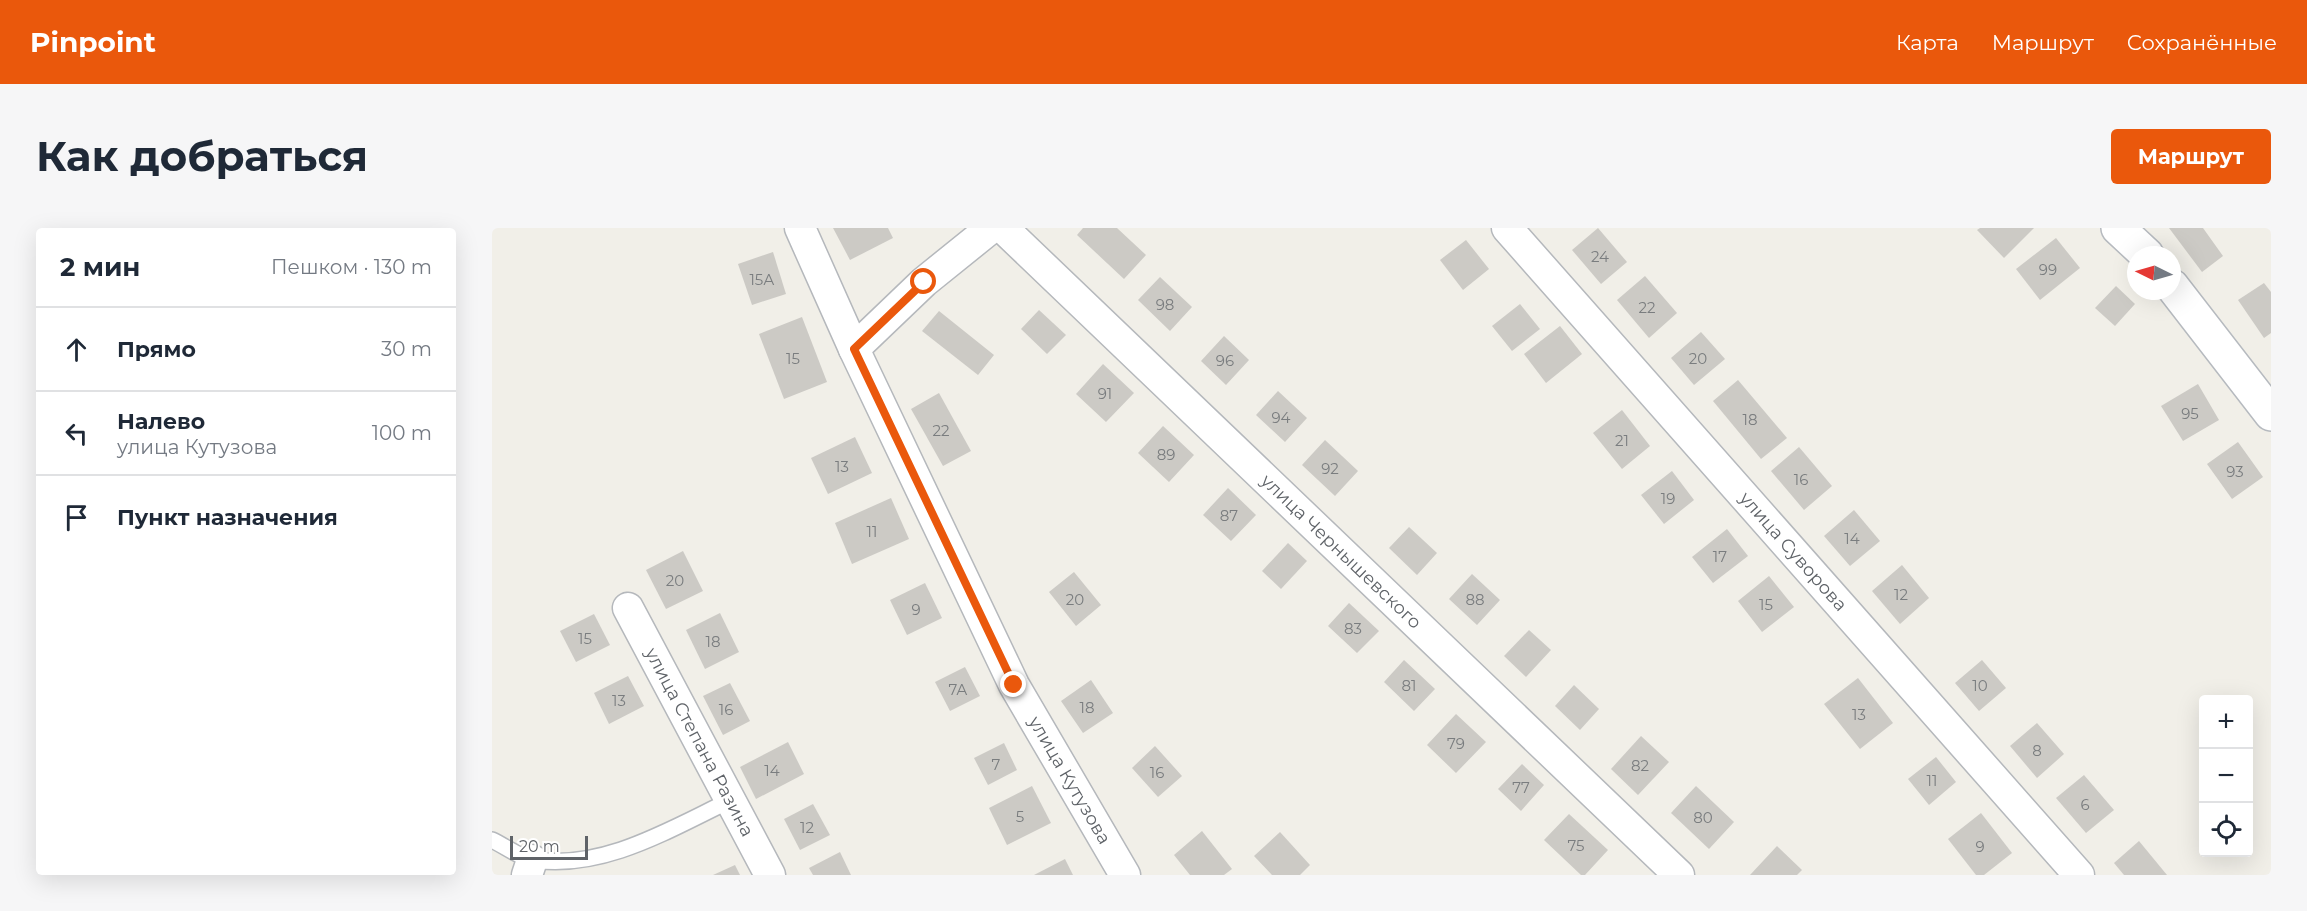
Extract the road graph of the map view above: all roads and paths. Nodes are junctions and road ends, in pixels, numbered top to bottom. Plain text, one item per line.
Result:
1 (800, 228) edge
2 (991, 228) edge
3 (1003, 228) edge
4 (1507, 228) edge
5 (2118, 228) edge
6 (2137, 246) edge
7 (2181, 298) edge
8 (854, 349) junction
9 (2271, 414) edge
10 (628, 608) dead end
11 (731, 800) junction
12 (492, 840) edge
13 (529, 868) edge
14 (770, 875) edge
15 (1125, 875) edge
16 (1678, 875) edge
17 (2079, 875) edge

1 - 8 street, улица Кутузова
2 - 8 street
3 - 16 street, улица Чернышевского
4 - 17 street, улица Суворова
5 - 6 street
7 - 9 street
8 - 15 street, улица Кутузова
10 - 11 street, улица Степана Разина
11 - 13 lane
11 - 14 street, улица Степана Разина
12 - 13 lane

